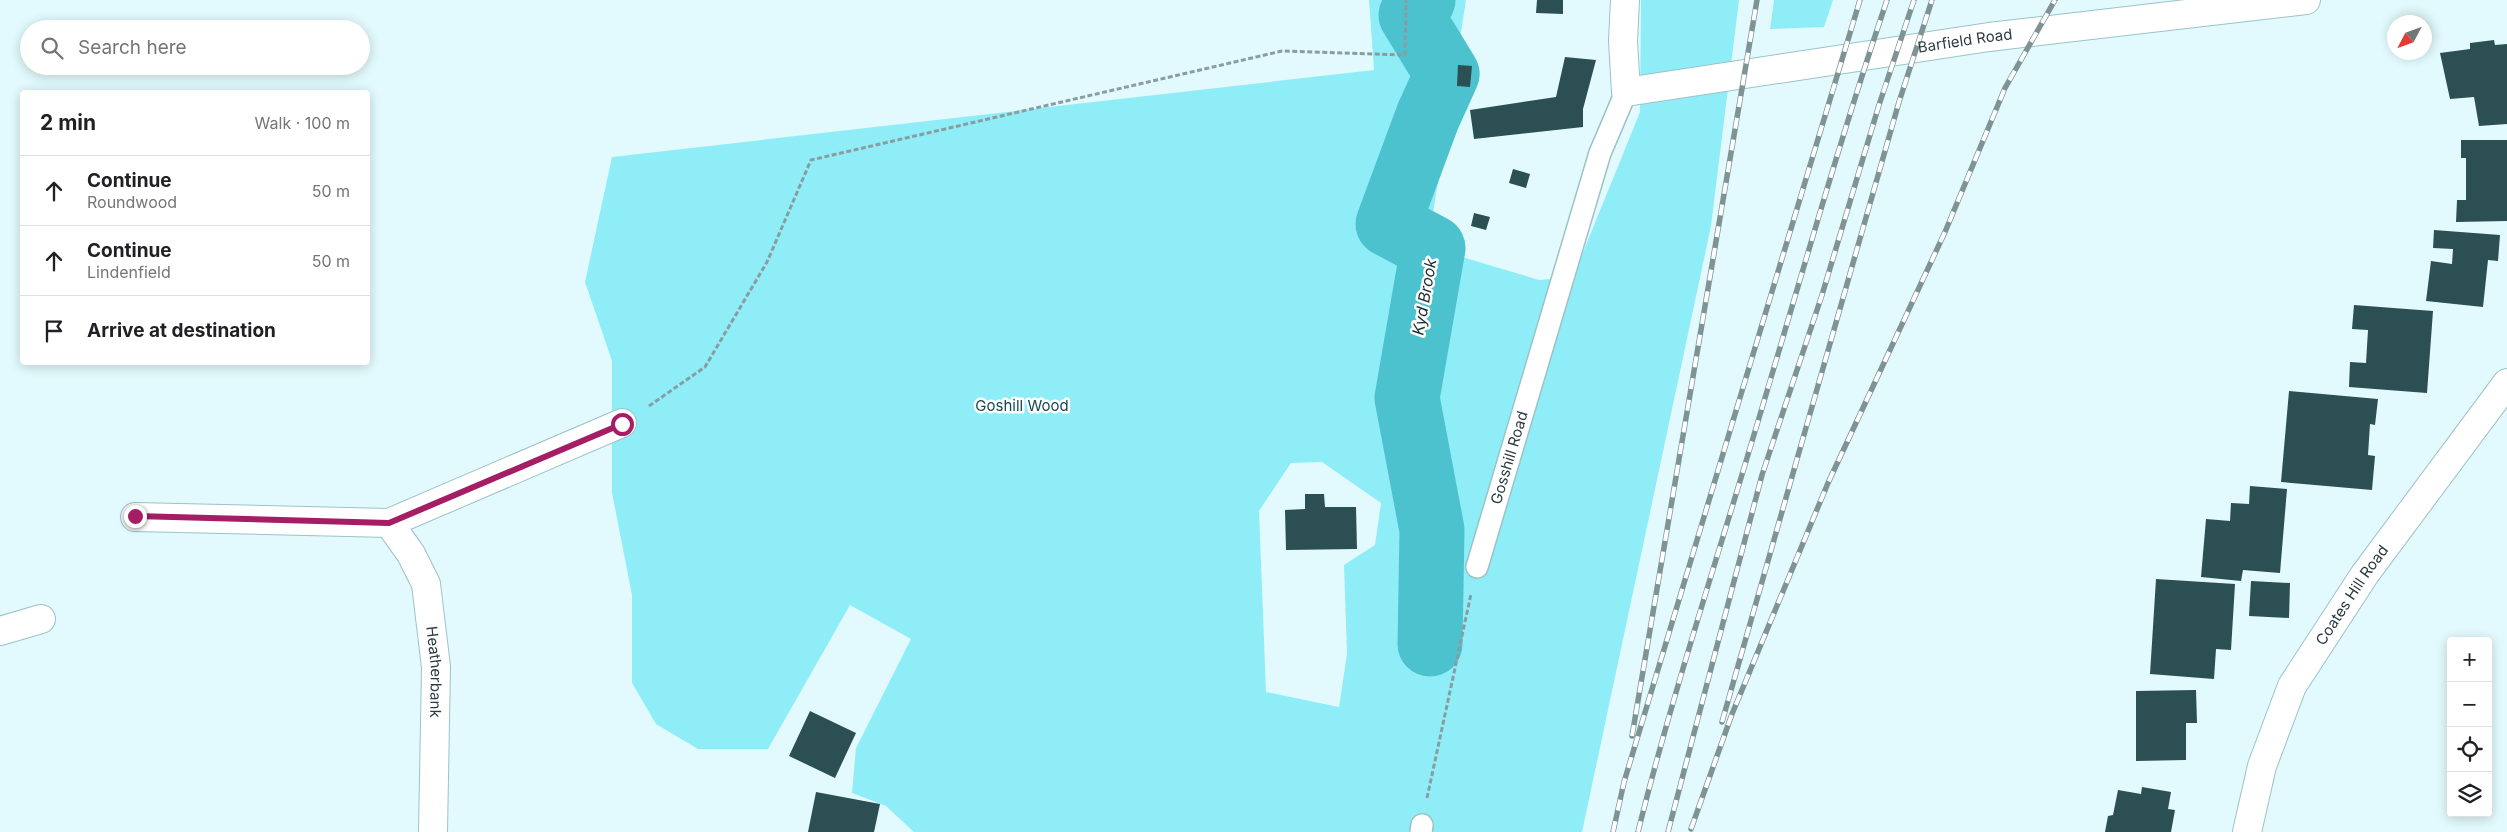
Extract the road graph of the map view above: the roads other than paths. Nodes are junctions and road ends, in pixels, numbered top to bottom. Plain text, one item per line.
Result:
1 (1625, 0) edge
2 (2306, 0) edge
3 (1626, 92) junction
4 (2507, 383) edge
5 (622, 424) road end
6 (135, 516) dead end
7 (389, 523) junction
8 (1477, 567) road end
9 (41, 619) dead end
10 (0, 631) edge
11 (433, 832) edge
12 (2247, 832) edge

1 - 3 street
2 - 3 street, Barfield Road
3 - 8 lane, Gosshill Road
4 - 12 street, Coates Hill Road
5 - 7 street
6 - 7 street
7 - 11 street, Heatherbank
9 - 10 street

